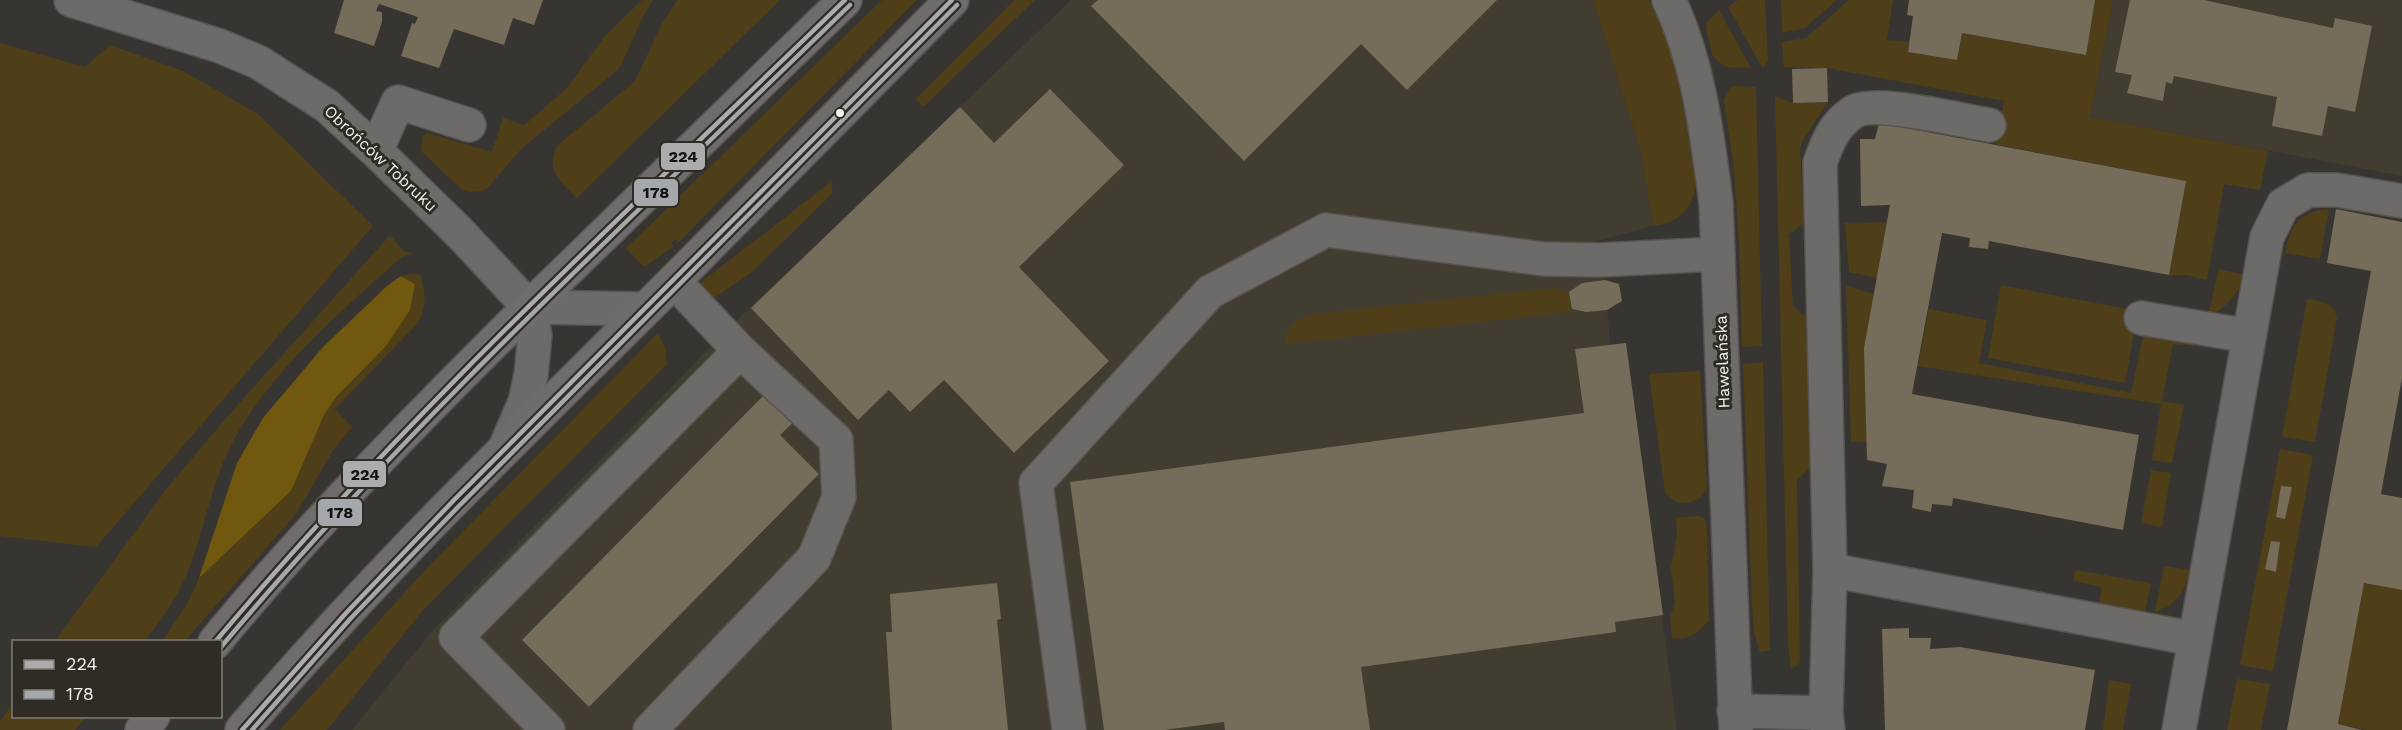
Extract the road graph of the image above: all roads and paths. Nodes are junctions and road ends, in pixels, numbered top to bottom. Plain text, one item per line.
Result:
1 (71, 0) edge
2 (845, 0) edge
3 (952, 0) edge
4 (1669, 0) edge
5 (469, 125) dead end
6 (1989, 125) dead end
7 (376, 151) junction
8 (2402, 201) edge
9 (1718, 254) junction
10 (674, 281) junction
11 (529, 307) junction
12 (645, 309) junction
13 (2141, 318) dead end
14 (2249, 336) junction
15 (740, 351) junction
16 (506, 446) junction
17 (1830, 570) junction
18 (2195, 639) junction
19 (216, 640) edge
20 (152, 718) edge
21 (1735, 721) edge
22 (1827, 722) edge
23 (142, 730) edge
24 (242, 730) edge
25 (548, 730) edge
26 (650, 730) edge
27 (1069, 730) edge
28 (2179, 730) edge

1 - 7 street, Obrońców Tobruku
2 - 11 main road
3 - 10 main road
4 - 9 street, Hawelańska
5 - 7 street
6 - 17 street
7 - 11 street, Obrońców Tobruku
8 - 14 street
9 - 21 street, Hawelańska
9 - 27 street
10 - 12 main road
10 - 15 street
11 - 12 street
11 - 16 street
11 - 19 main road
12 - 16 main road
13 - 14 street
14 - 18 street
15 - 25 street
15 - 26 street
16 - 24 main road
17 - 18 street
17 - 22 street
18 - 28 street
20 - 23 main road
21 - 22 street

